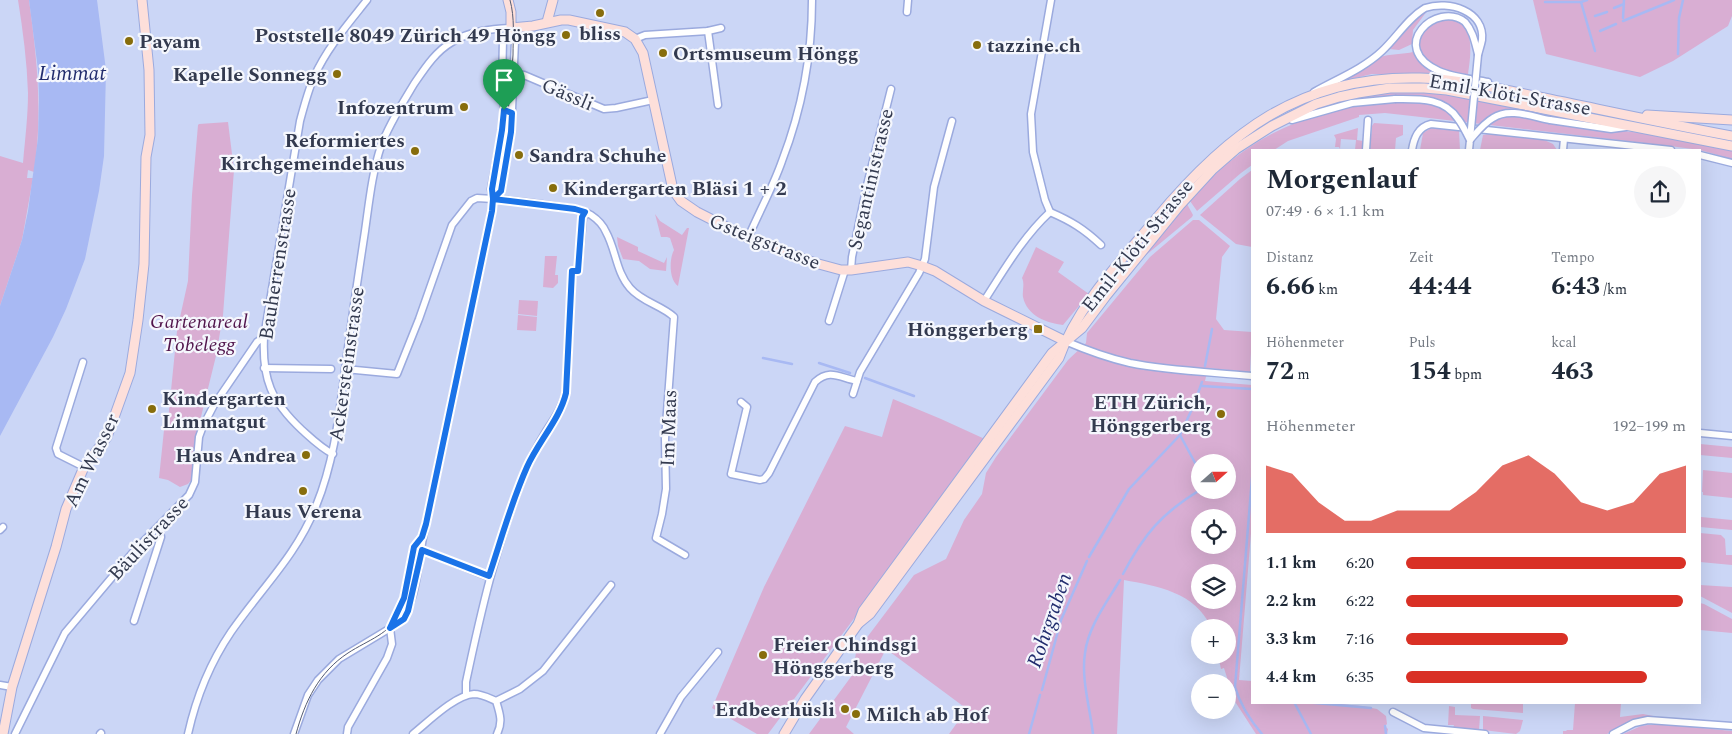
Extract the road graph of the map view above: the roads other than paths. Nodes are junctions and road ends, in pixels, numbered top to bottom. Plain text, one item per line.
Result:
1 (142, 0) edge
2 (367, 0) edge
3 (508, 0) edge
4 (553, 0) edge
5 (812, 0) edge
6 (908, 0) edge
7 (1050, 0) edge
8 (907, 12) dead end
9 (547, 22) junction
10 (511, 28) junction
11 (721, 28) dead end
12 (708, 31) junction
13 (635, 39) junction
14 (1478, 55) junction
15 (514, 74) junction
16 (891, 89) dead end
17 (1515, 92) junction
18 (1305, 98) junction
19 (653, 100) junction
20 (718, 105) dead end
21 (504, 110) junction
22 (512, 113) junction
23 (1624, 114) junction
24 (1368, 120) dead end
25 (1732, 120) edge
26 (952, 121) dead end
27 (1272, 126) junction
28 (1634, 126) junction
29 (1564, 139) junction
30 (1470, 140) junction
31 (1731, 143) edge
32 (1366, 149) edge
33 (1412, 149) edge
34 (1469, 149) edge
35 (1563, 149) edge
36 (1661, 149) edge
37 (1701, 155) edge
38 (1732, 164) edge
39 (493, 199) junction
40 (585, 212) junction
41 (1050, 212) junction
42 (748, 238) junction
43 (1101, 245) dead end
44 (922, 266) junction
45 (848, 270) junction
46 (984, 301) junction
47 (829, 321) dead end
48 (264, 337) junction
49 (1065, 341) junction
50 (83, 362) dead end
51 (264, 368) junction
52 (331, 369) dead end
53 (345, 369) junction
54 (1251, 376) edge
55 (857, 381) junction
56 (853, 394) dead end
57 (741, 402) dead end
58 (1701, 433) edge
59 (1732, 436) edge
60 (333, 454) junction
61 (84, 467) junction
62 (157, 528) junction
63 (422, 537) junction
64 (414, 547) junction
65 (422, 550) junction
66 (684, 555) dead end
67 (489, 576) junction
68 (612, 585) dead end
69 (134, 620) dead end
70 (390, 628) junction
71 (718, 652) dead end
72 (0, 685) edge
73 (12, 687) junction
74 (466, 696) junction
75 (496, 701) junction
76 (1393, 712) dead end
77 (1732, 726) edge
78 (3, 734) edge
79 (15, 734) edge
80 (188, 734) edge
81 (294, 734) edge
82 (347, 734) edge
83 (413, 734) edge
84 (497, 734) edge
85 (660, 734) edge
86 (784, 734) edge
87 (1485, 734) edge
88 (1613, 734) edge

1 - 61 street, Am Wasser
2 - 48 street, Bauherrenstrasse
3 - 10 street
4 - 9 street
5 - 42 street
6 - 8 street
7 - 41 street
9 - 10 street
9 - 13 street
10 - 15 street
10 - 21 street
10 - 53 street, Ackersteinstrasse
11 - 12 street
12 - 13 street
12 - 20 street
13 - 19 street, Gsteigstrasse
14 - 17 street
14 - 18 street
14 - 30 street, bridge
15 - 19 street, Gässli
15 - 22 street
16 - 45 street, Segantinistrasse
17 - 18 street, Emil-Klöti-Strasse
17 - 23 street, Emil-Klöti-Strasse
18 - 49 street, Emil-Klöti-Strasse
19 - 42 street, Gsteigstrasse
21 - 22 street
21 - 39 street
22 - 39 street
23 - 25 street
23 - 31 street, Emil-Klöti-Strasse
24 - 32 street
26 - 44 street
27 - 28 street, Emil-Klöti-Strasse
27 - 30 street, bridge
27 - 49 street, Emil-Klöti-Strasse
28 - 30 street, bridge
28 - 31 street, Emil-Klöti-Strasse
29 - 33 street
29 - 35 street
29 - 36 street
30 - 34 street
37 - 38 street
39 - 40 street
39 - 53 street
39 - 63 street
40 - 66 street, Im Maas
40 - 67 street
41 - 43 street
41 - 46 street
42 - 45 street, Gsteigstrasse
44 - 45 street, Gsteigstrasse
44 - 46 street, Gsteigstrasse
44 - 55 street
45 - 47 street, Segantinistrasse
46 - 49 street, Gsteigstrasse
48 - 51 street, Bauherrenstrasse
48 - 62 street, Bäulistrasse
49 - 54 street
49 - 86 street, Emil-Klöti-Strasse
50 - 61 street
51 - 52 street
51 - 60 street, Bauherrenstrasse
53 - 60 street, Ackersteinstrasse
55 - 56 street
55 - 57 street
58 - 59 street
60 - 80 street, Ackersteinstrasse
61 - 73 street, Am Wasser
62 - 69 street
62 - 79 street, Bäulistrasse
63 - 64 street
63 - 65 street
64 - 65 street
64 - 70 street
65 - 67 street
65 - 70 street
67 - 74 street
68 - 75 street
70 - 81 street
70 - 82 street
71 - 85 street
72 - 73 street
73 - 78 street, Am Wasser
74 - 75 street
74 - 83 street
75 - 84 street
76 - 87 street
77 - 88 street

